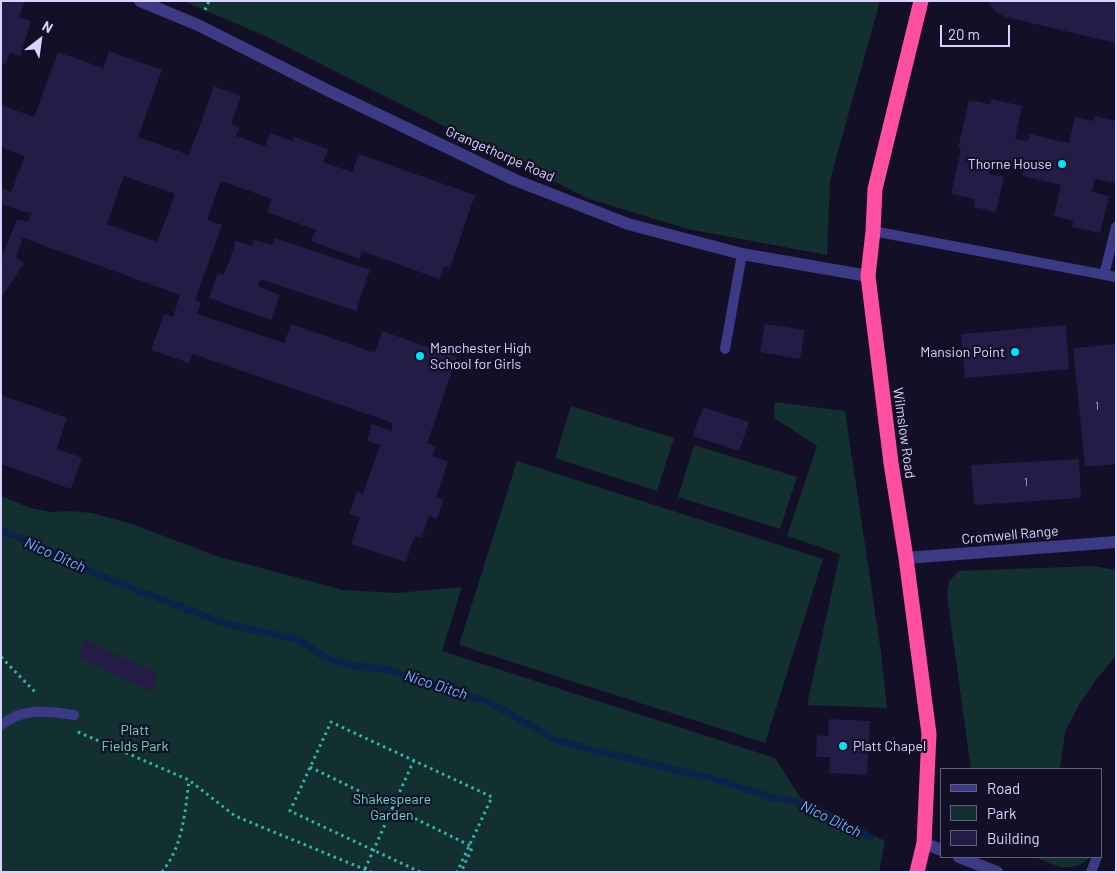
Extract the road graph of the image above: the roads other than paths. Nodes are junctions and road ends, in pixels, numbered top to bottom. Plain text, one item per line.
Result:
1 (140, 1) edge
2 (921, 1) edge
3 (1116, 227) edge
4 (873, 231) junction
5 (742, 254) junction
6 (1104, 275) junction
7 (868, 276) junction
8 (1116, 277) edge
9 (725, 349) dead end
10 (1116, 542) edge
11 (906, 558) junction
12 (74, 715) dead end
13 (1, 725) edge
14 (924, 843) junction
15 (940, 850) edge
16 (961, 858) edge
17 (1097, 858) edge
18 (989, 870) edge
19 (917, 872) edge
20 (1091, 872) edge

1 - 5 street, Grangethorpe Road
2 - 4 highway, Wilmslow Road
3 - 6 lane
4 - 6 lane
4 - 7 highway, Wilmslow Road
5 - 7 street, Grangethorpe Road
5 - 9 lane
6 - 8 lane
7 - 11 highway, Wilmslow Road
10 - 11 street, Cromwell Range
11 - 14 highway, Wilmslow Road
12 - 13 lane
14 - 15 street
14 - 19 highway, Wilmslow Road
16 - 18 street
17 - 20 lane

